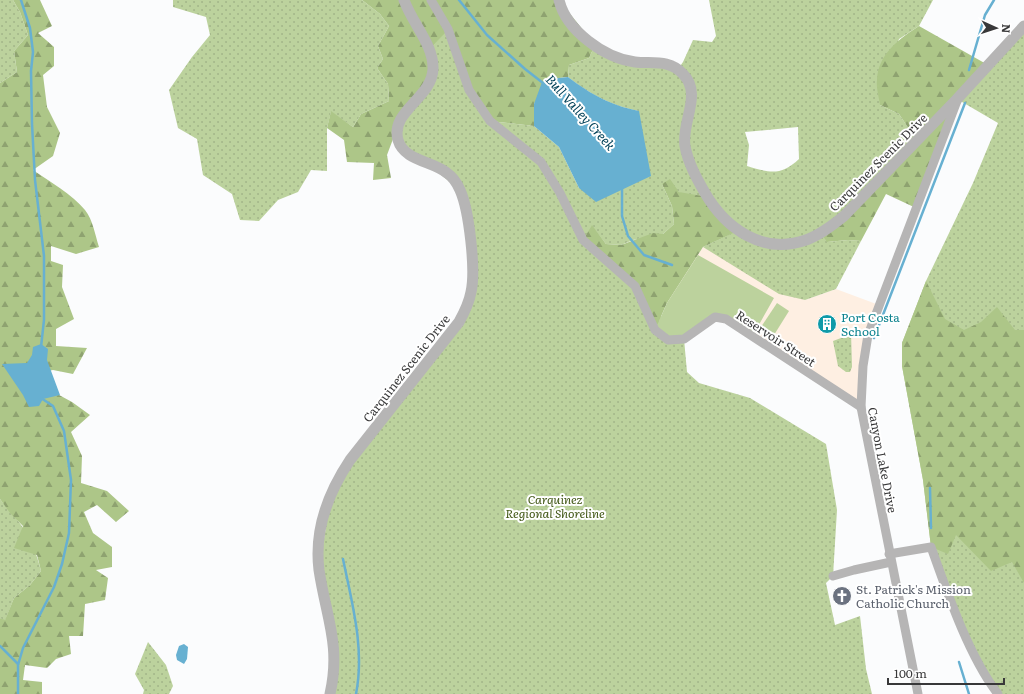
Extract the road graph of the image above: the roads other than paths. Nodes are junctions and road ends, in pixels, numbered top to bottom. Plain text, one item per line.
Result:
1 (404, 0) edge
2 (431, 0) edge
3 (558, 0) edge
4 (1024, 26) edge
5 (957, 99) junction
6 (861, 407) junction
7 (890, 558) junction
8 (833, 576) dead end
9 (330, 694) edge
10 (918, 694) edge
11 (998, 694) edge

1 - 9 street, Carquinez Scenic Drive
2 - 6 street, Reservoir Street
3 - 5 street, Carquinez Scenic Drive
4 - 5 street, Carquinez Scenic Drive
5 - 6 street, Canyon Lake Drive
6 - 7 street, Canyon Lake Drive
7 - 8 street
7 - 10 street, Canyon Lake Drive
7 - 11 street

